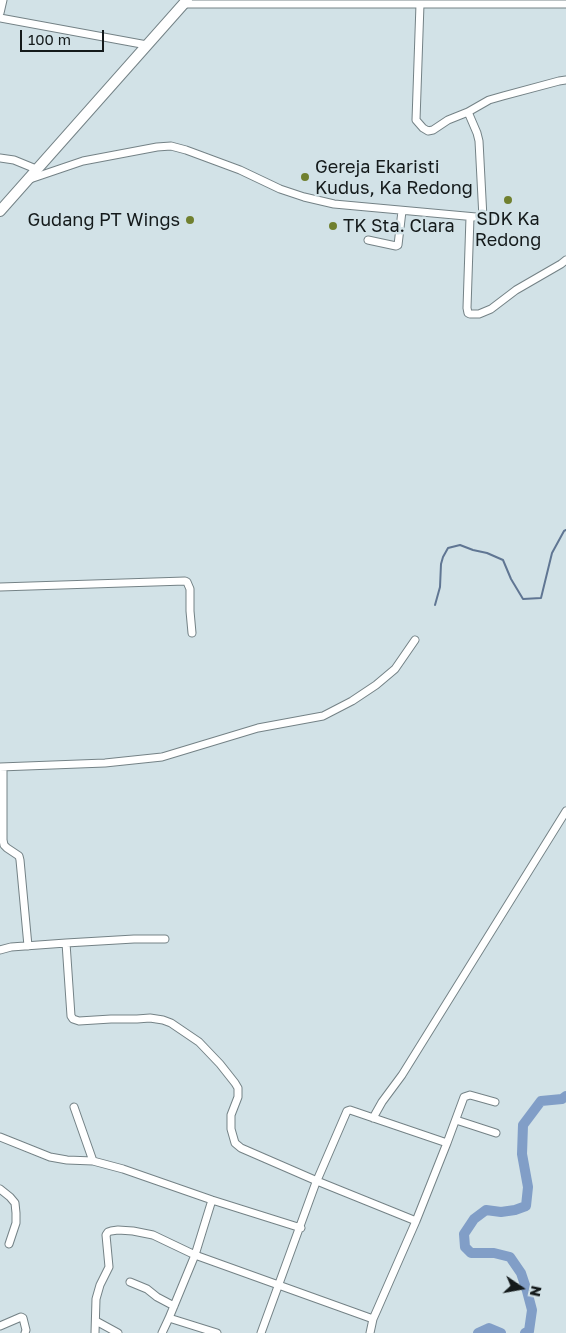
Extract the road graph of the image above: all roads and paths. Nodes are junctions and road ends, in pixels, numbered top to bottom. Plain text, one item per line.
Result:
1 (2, 0) edge
2 (185, 2) edge
3 (420, 4) junction
4 (566, 4) edge
5 (0, 13) edge
6 (0, 18) edge
7 (147, 45) junction
8 (566, 80) edge
9 (468, 114) junction
10 (0, 158) edge
11 (36, 169) junction
12 (28, 180) junction
13 (402, 210) junction
14 (0, 211) edge
15 (470, 217) junction
16 (483, 218) junction
17 (498, 219) dead end
18 (368, 240) dead end
19 (566, 260) edge
20 (0, 587) edge
21 (192, 633) dead end
22 (415, 640) dead end
23 (2, 767) edge
24 (566, 812) edge
25 (165, 939) dead end
26 (66, 943) junction
27 (28, 946) junction
28 (0, 950) edge
29 (495, 1102) dead end
30 (74, 1107) dead end
31 (373, 1118) junction
32 (456, 1120) junction
33 (496, 1133) dead end
34 (0, 1137) edge
35 (447, 1143) junction
36 (93, 1161) junction
37 (317, 1181) junction
38 (0, 1189) edge
39 (212, 1200) junction
40 (416, 1221) junction
41 (301, 1228) junction
42 (9, 1244) dead end
43 (195, 1254) junction
44 (130, 1282) dead end
45 (279, 1284) junction
46 (174, 1306) junction
47 (169, 1318) junction
48 (373, 1319) junction
49 (96, 1322) junction
50 (0, 1326) edge
51 (25, 1333) edge
52 (95, 1333) edge
53 (118, 1333) edge
54 (162, 1333) edge
55 (217, 1333) edge
56 (261, 1333) edge
57 (370, 1333) edge

1 - 5 street
2 - 3 street
2 - 7 highway
3 - 4 street
3 - 9 street
6 - 7 street
7 - 11 highway
8 - 9 street
9 - 16 street
10 - 11 street
11 - 12 highway
12 - 13 street
12 - 14 highway
13 - 15 street
13 - 18 street
15 - 16 street
15 - 19 street
16 - 17 street
20 - 21 street
22 - 23 street
23 - 27 street
24 - 31 street
25 - 26 street
26 - 27 street
26 - 37 street
27 - 28 street
29 - 32 street
30 - 36 street
31 - 35 street
31 - 37 street
32 - 33 street
32 - 35 street
34 - 36 street
35 - 40 street
36 - 39 street
37 - 40 street
37 - 41 street
38 - 42 street
39 - 41 street
39 - 43 street
40 - 48 street
41 - 45 street
43 - 45 street
43 - 46 street
43 - 49 street
44 - 46 street
45 - 48 street
45 - 56 street
46 - 47 street
47 - 54 street
47 - 55 street
48 - 57 street
49 - 52 street
49 - 53 street
50 - 51 street

